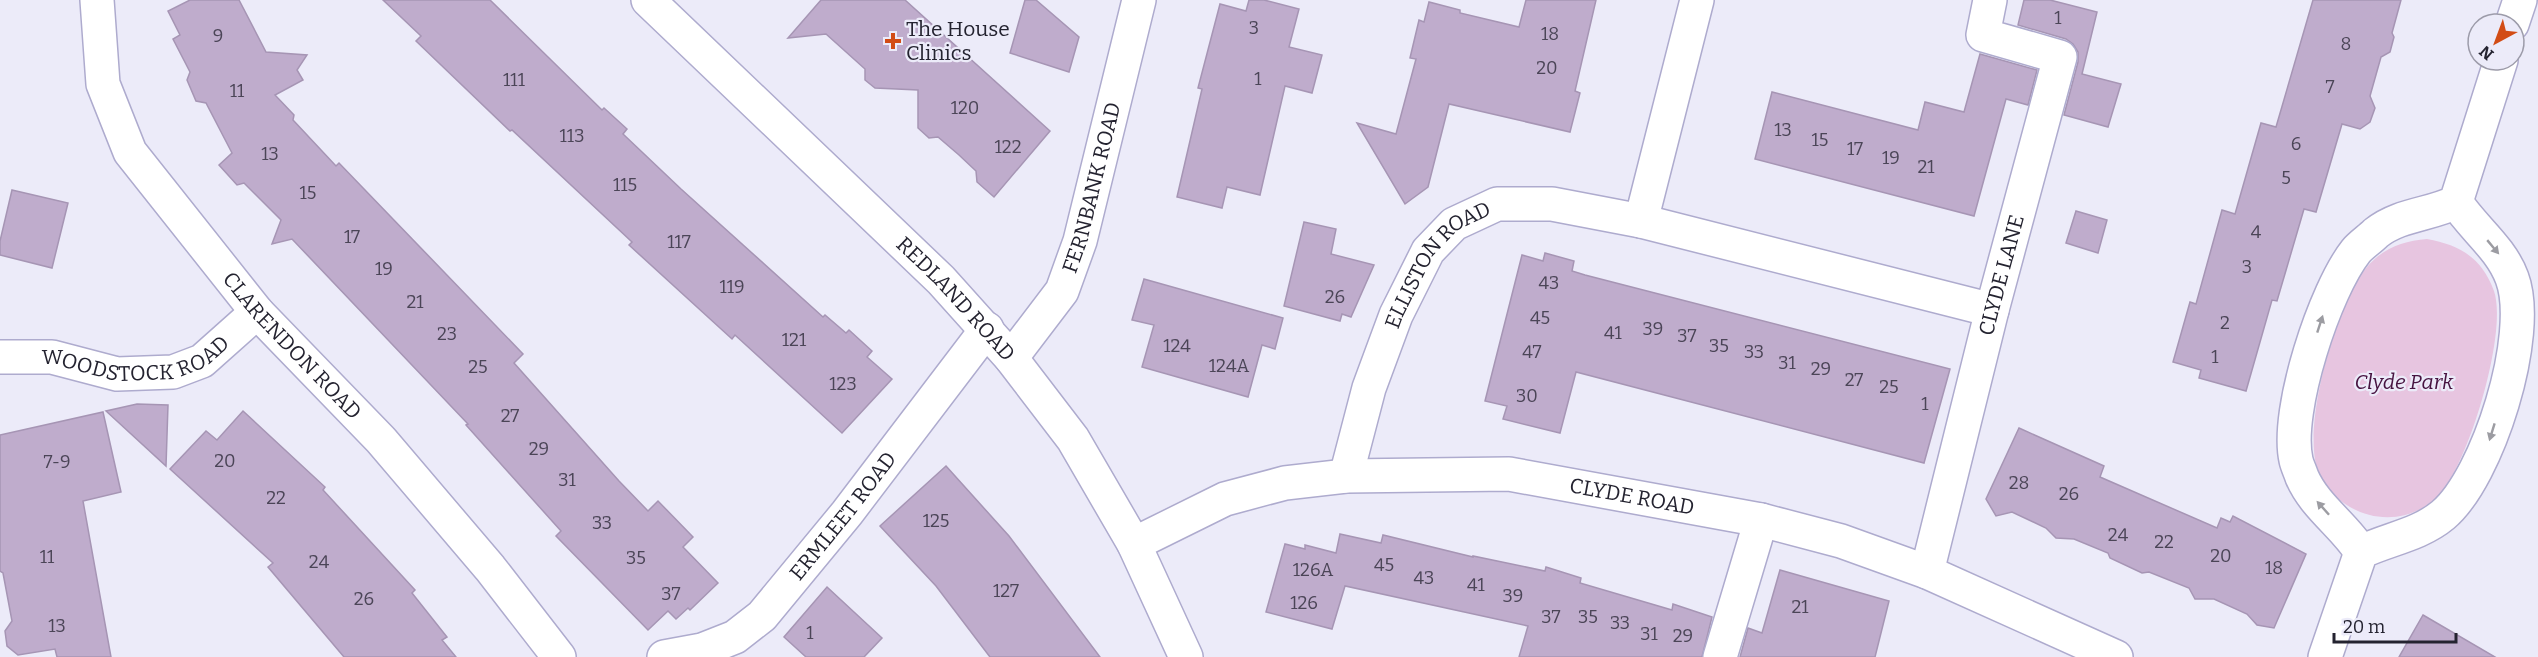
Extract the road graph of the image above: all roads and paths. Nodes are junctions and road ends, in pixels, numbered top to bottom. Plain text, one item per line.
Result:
1 (97, 0) edge
2 (648, 0) edge
3 (1139, 0) edge
4 (1697, 0) edge
5 (1990, 0) edge
6 (2497, 72) edge
7 (2456, 202) junction
8 (1641, 221) junction
9 (1992, 310) junction
10 (257, 312) junction
11 (987, 329) junction
12 (0, 357) edge
13 (1011, 358) junction
14 (1346, 476) junction
15 (1761, 520) junction
16 (1134, 544) junction
17 (2361, 552) junction
18 (1927, 572) junction
19 (559, 657) edge
20 (664, 657) edge
21 (1186, 657) edge
22 (1720, 657) edge
23 (2115, 657) edge
24 (2325, 657) edge

1 - 10 street, CLARENDON ROAD
2 - 11 street, REDLAND ROAD
3 - 13 street, FERNBANK ROAD
4 - 8 street
5 - 9 street, CLYDE LANE
6 - 7 street
7 -> 17 street
17 -> 7 street
8 - 9 street, ELLISTON ROAD
8 - 14 street, ELLISTON ROAD
9 - 18 street, CLYDE LANE
10 - 12 street, WOODSTOCK ROAD
10 - 19 street, CLARENDON ROAD
11 - 13 street, REDLAND ROAD
11 - 20 street, ERMLEET ROAD
13 - 16 street, REDLAND ROAD
14 - 15 street, CLYDE ROAD
14 - 16 street, CLYDE ROAD
15 - 18 street, CLYDE ROAD
15 - 22 street
16 - 21 street, REDLAND ROAD
17 - 24 street
18 - 23 street, CLYDE ROAD

